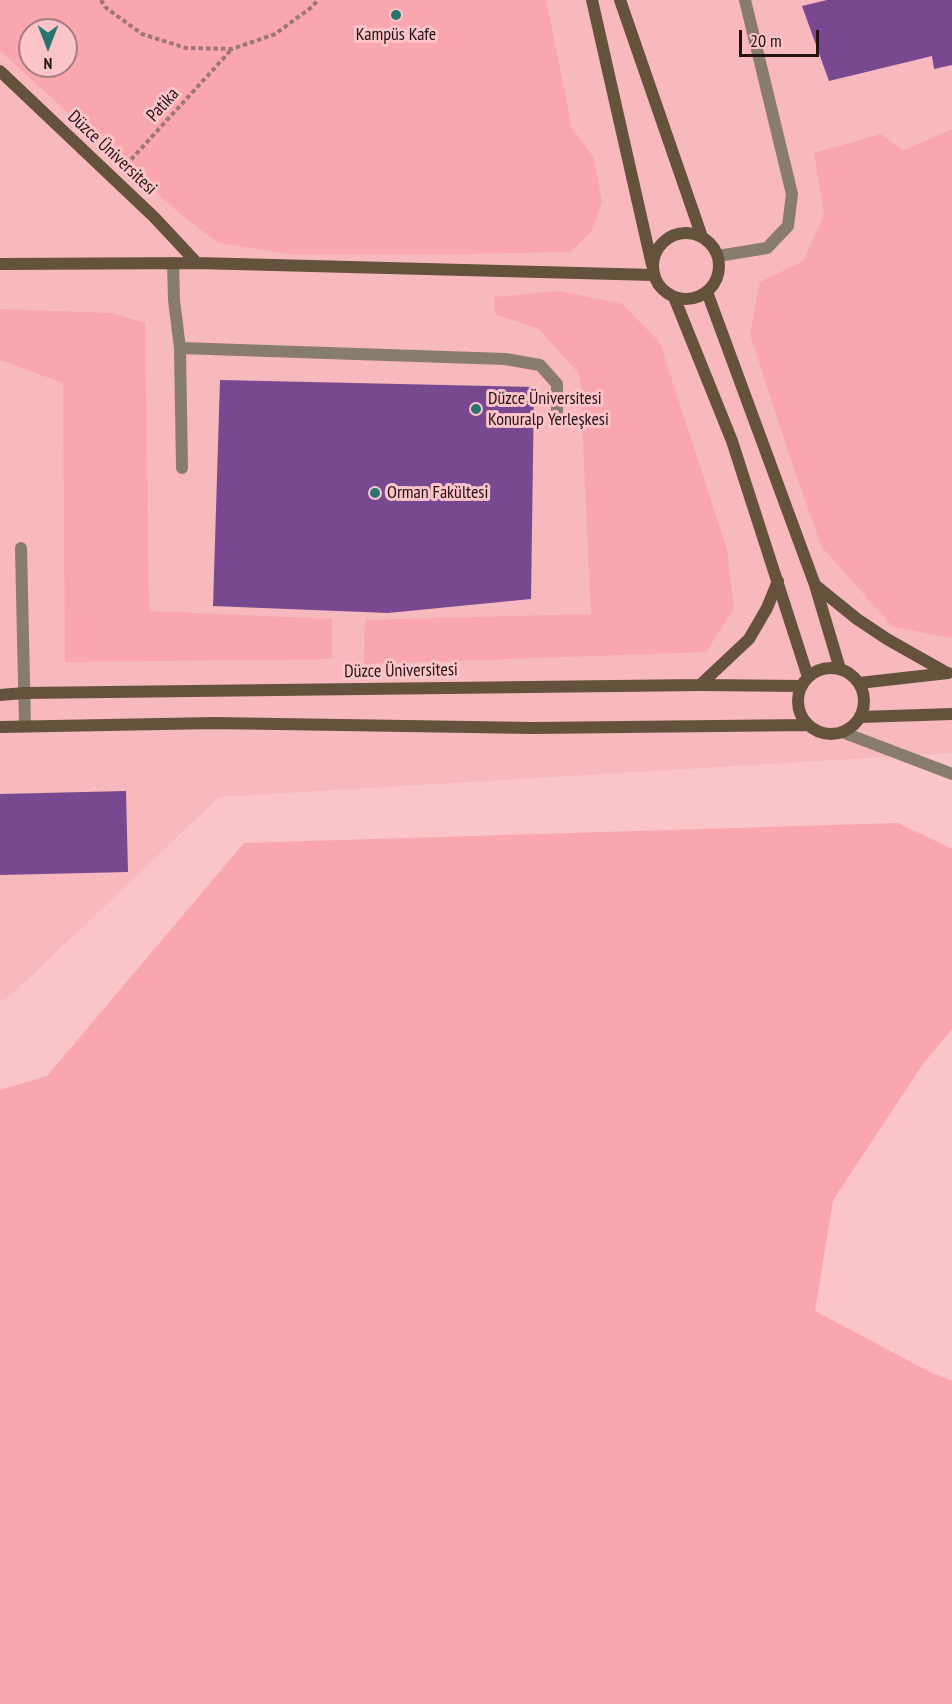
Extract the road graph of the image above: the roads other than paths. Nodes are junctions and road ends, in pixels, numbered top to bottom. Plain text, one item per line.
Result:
1 (592, 0) edge
2 (620, 0) edge
3 (745, 0) edge
4 (0, 71) edge
5 (702, 237) junction
6 (718, 256) junction
7 (173, 263) junction
8 (197, 263) junction
9 (0, 264) edge
10 (653, 270) junction
11 (707, 292) junction
12 (674, 297) junction
13 (180, 348) junction
14 (557, 418) dead end
15 (182, 468) dead end
16 (21, 548) dead end
17 (778, 581) junction
18 (815, 585) junction
19 (840, 669) junction
20 (950, 673) edge
21 (805, 682) junction
22 (859, 683) junction
23 (700, 686) junction
24 (24, 693) junction
25 (0, 695) edge
26 (952, 714) edge
27 (860, 717) junction
28 (808, 725) junction
29 (25, 726) junction
30 (0, 727) edge
31 (842, 732) junction
32 (952, 774) edge

1 - 10 street
2 - 5 street
3 - 6 lane
4 - 8 street, Düzce Üniversitesi
5 - 6 street
5 - 10 street
6 - 11 street
7 - 8 street
7 - 9 street
7 - 13 lane
8 - 10 street
10 - 12 street
11 - 12 street
11 - 18 street
12 - 17 street
13 - 14 lane
13 - 15 lane
16 - 24 lane
17 - 21 street
17 - 23 street
18 - 19 street
18 - 20 street
19 - 21 street, Düzce Üniversitesi
19 - 22 street
20 - 22 street
21 - 23 street, Düzce Üniversitesi
21 - 28 street
22 - 27 street
23 - 24 street, Düzce Üniversitesi
24 - 25 street, Düzce Üniversitesi
24 - 29 lane
26 - 27 street
27 - 31 street
28 - 29 street
28 - 31 street
29 - 30 street
31 - 32 lane

